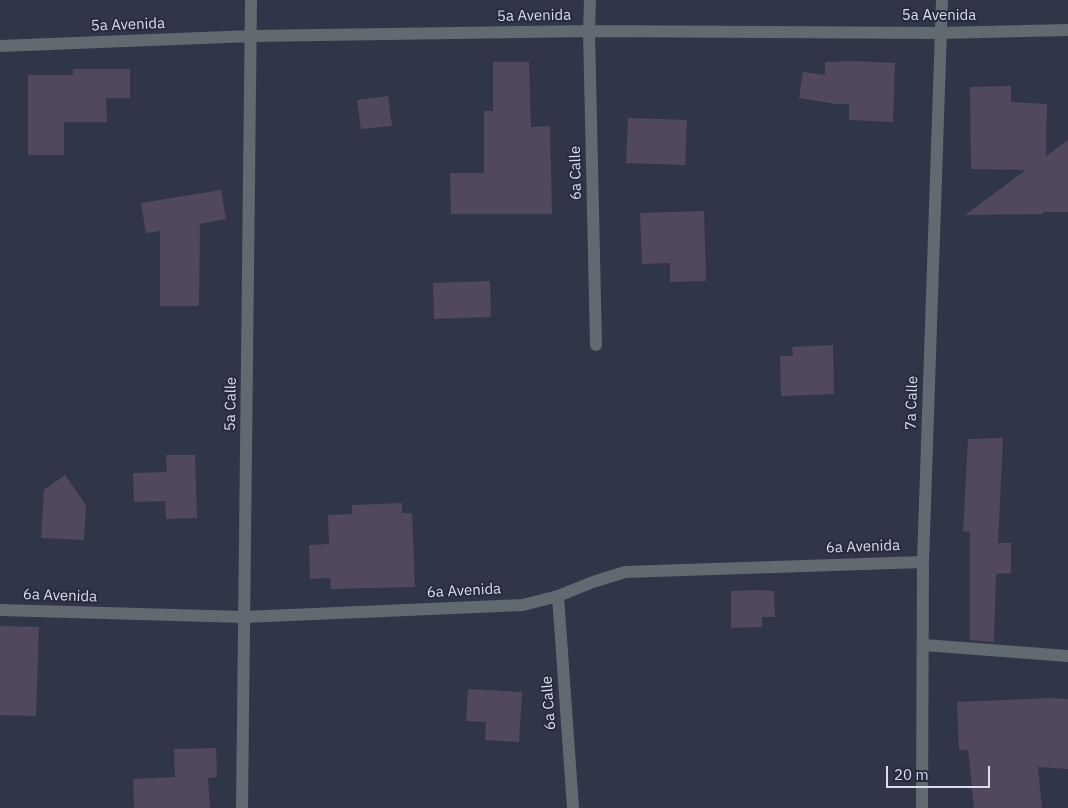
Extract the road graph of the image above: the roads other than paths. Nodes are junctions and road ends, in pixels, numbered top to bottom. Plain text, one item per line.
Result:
1 (251, 0) edge
2 (590, 0) edge
3 (942, 0) edge
4 (1068, 30) edge
5 (589, 31) junction
6 (941, 33) junction
7 (252, 36) junction
8 (0, 46) edge
9 (596, 345) dead end
10 (923, 562) junction
11 (558, 596) junction
12 (0, 610) edge
13 (244, 617) junction
14 (924, 645) junction
15 (1068, 656) edge
16 (242, 808) edge
17 (573, 808) edge
18 (922, 808) edge

1 - 7 street, 5a Calle
2 - 5 street, 6a Calle
3 - 6 street, 7a Calle
4 - 6 street, 5a Avenida
5 - 6 street, 5a Avenida
5 - 7 street, 5a Avenida
5 - 9 street, 6a Calle
6 - 10 street, 7a Calle
7 - 8 street, 5a Avenida
7 - 13 street, 5a Calle
10 - 11 street, 6a Avenida
10 - 14 street, 7a Calle
11 - 13 street, 6a Avenida
11 - 17 street, 6a Calle
12 - 13 street, 6a Avenida
13 - 16 street, 5a Calle
14 - 15 street
14 - 18 street, 7a Calle

